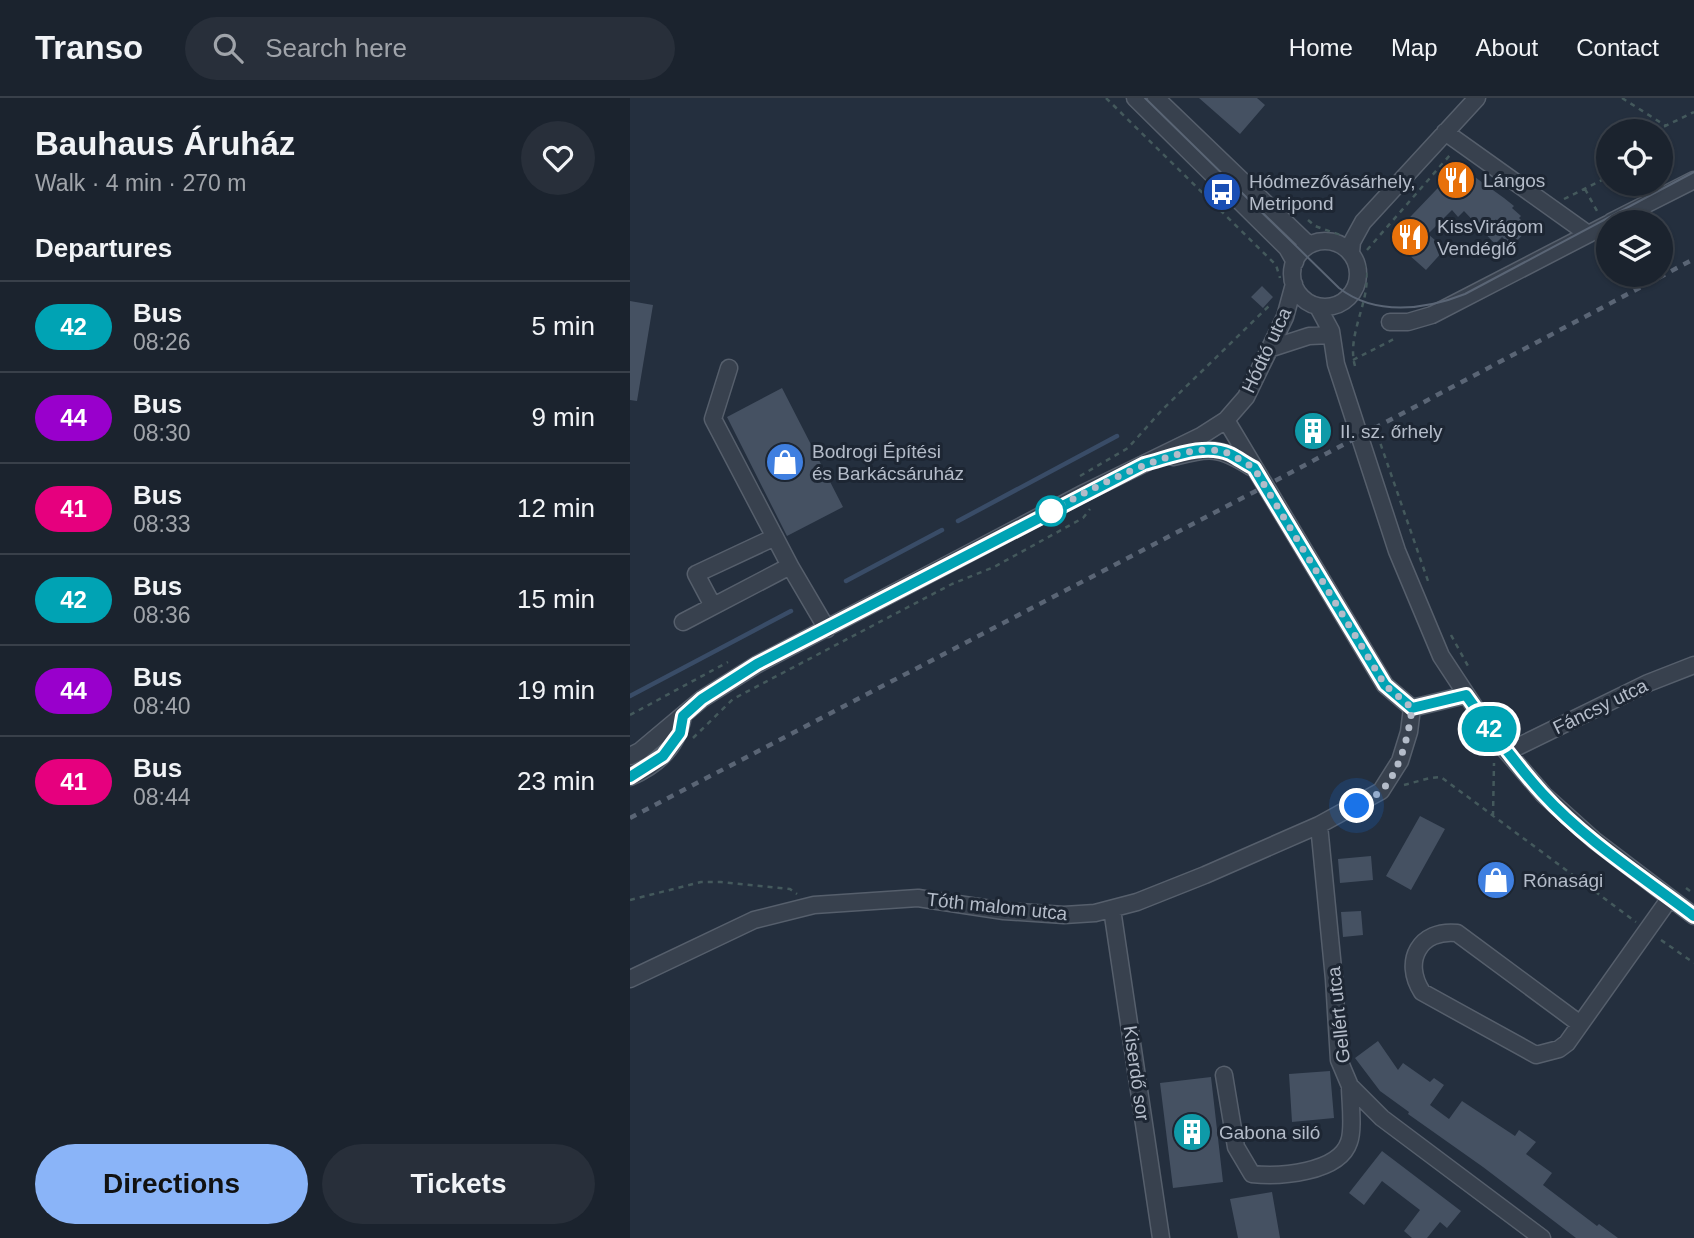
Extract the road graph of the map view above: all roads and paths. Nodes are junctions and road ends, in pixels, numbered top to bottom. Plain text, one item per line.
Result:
1 (1106, 98) edge
2 (1135, 98) edge
3 (1156, 98) edge
4 (1477, 98) edge
5 (1622, 98) edge
6 (1694, 113) edge
7 (1655, 119) edge
8 (1673, 123) edge
9 (1445, 132) junction
10 (1461, 142) junction
11 (1694, 180) edge
12 (1596, 183) edge
13 (1551, 205) junction
14 (1635, 210) edge
15 (1363, 222) junction
16 (1596, 230) edge
17 (1588, 234) junction
18 (1329, 242) junction
19 (1309, 246) junction
20 (1355, 255) junction
21 (1295, 262) junction
22 (1287, 281) junction
23 (1275, 300) dead end
24 (1340, 304) junction
25 (1318, 307) junction
26 (1358, 317) dead end
27 (1390, 322) dead end
28 (1331, 333) junction
29 (1269, 349) junction
30 (729, 368) dead end
31 (1356, 371) dead end
32 (1371, 416) dead end
33 (1226, 420) junction
34 (1144, 464) junction
35 (1254, 468) junction
36 (1084, 493) junction
37 (775, 537) junction
38 (790, 566) junction
39 (1432, 592) dead end
40 (713, 606) junction
41 (683, 622) dead end
42 (827, 629) junction
43 (1447, 629) dead end
44 (1694, 665) edge
45 (1472, 672) dead end
46 (1466, 695) junction
47 (1412, 708) junction
48 (683, 716) junction
49 (1495, 738) junction
50 (693, 739) dead end
51 (1507, 752) junction
52 (630, 756) edge
53 (630, 777) edge
54 (1381, 791) junction
55 (1493, 816) junction
56 (1319, 825) junction
57 (1683, 886) dead end
58 (1694, 894) edge
59 (1670, 898) junction
60 (630, 900) edge
61 (814, 905) junction
62 (1112, 909) junction
63 (1694, 916) edge
64 (1648, 931) junction
65 (1694, 963) edge
66 (632, 972) edge
67 (1580, 1024) junction
68 (1224, 1075) dead end
69 (1350, 1086) junction
70 (1161, 1238) edge
71 (1542, 1238) edge

1 - 22 path
2 - 21 street
3 - 19 street
4 - 9 street
5 - 7 path
6 - 8 path
9 - 10 street
9 - 15 street
10 - 13 street
10 - 20 path
11 - 14 street
12 - 13 path
13 - 17 street
15 - 18 street
15 - 20 street
16 - 17 street
17 - 27 street
18 - 19 street
18 - 20 street
19 - 21 street
20 - 24 street
21 - 22 street
22 - 25 street
22 - 29 street, Hódtó utca
23 - 36 path
24 - 25 street
24 - 28 street
25 - 28 street
26 - 31 path
28 - 29 street
28 - 46 street
29 - 33 street, Hódtó utca
30 - 37 street
32 - 39 path
33 - 34 street, Hódtó utca
33 - 35 street
34 - 35 street
34 - 36 street, Hódtó utca
35 - 47 street
36 - 42 street, Hódtó utca
36 - 50 path
37 - 38 street
37 - 40 street
38 - 40 street
38 - 42 street
40 - 41 street
42 - 48 street, Hódtó utca
43 - 45 path
44 - 51 street, Fáncsy utca
46 - 47 street
46 - 49 street
47 - 54 street, Tóth malom utca
48 - 52 street, Hódtó utca
48 - 53 street, Hódtó utca
49 - 51 street
49 - 55 path
51 - 59 street
54 - 55 path
54 - 56 street, Tóth malom utca
55 - 64 path
56 - 62 street, Tóth malom utca
56 - 69 street, Gellért utca
57 - 58 path
59 - 63 street
59 - 64 street
60 - 61 path
61 - 62 street, Tóth malom utca
61 - 66 street, Tóth malom utca
62 - 70 street, Kiserdő sor
64 - 65 path
64 - 67 street
67 - 67 street
68 - 69 street
69 - 71 street, Gellért utca

